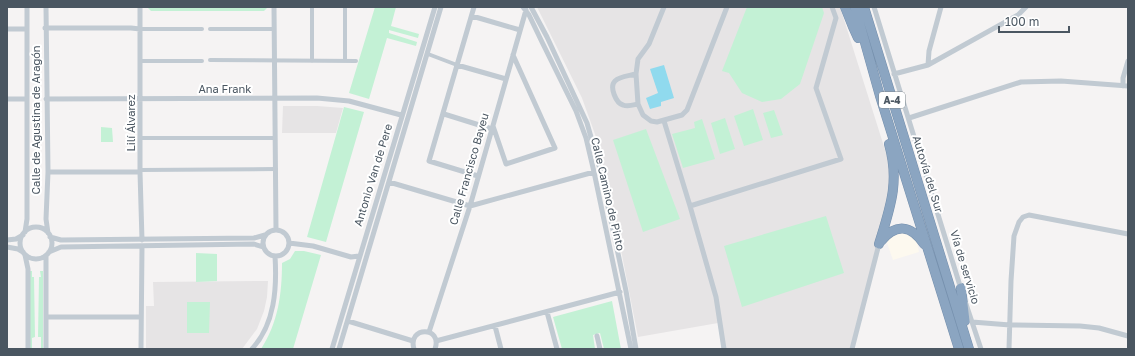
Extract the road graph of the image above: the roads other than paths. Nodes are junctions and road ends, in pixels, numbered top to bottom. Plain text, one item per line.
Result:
1 (26, 7) edge
2 (46, 7) edge
3 (140, 7) edge
4 (274, 7) edge
5 (312, 7) edge
6 (346, 7) edge
7 (435, 7) edge
8 (441, 7) edge
9 (474, 7) edge
10 (531, 7) edge
11 (664, 7) edge
12 (727, 7) edge
13 (832, 7) edge
14 (844, 7) edge
15 (849, 7) edge
16 (855, 7) edge
17 (864, 7) edge
18 (874, 7) edge
19 (941, 7) edge
20 (1026, 7) edge
21 (524, 9) edge
22 (472, 16) junction
23 (46, 28) junction
24 (7, 29) edge
25 (27, 29) junction
26 (140, 29) junction
27 (202, 29) dead end
28 (210, 29) dead end
29 (274, 30) junction
30 (520, 30) junction
31 (858, 38) junction
32 (867, 47) junction
33 (428, 54) junction
34 (513, 55) junction
35 (140, 60) junction
36 (202, 60) dead end
37 (210, 60) dead end
38 (1128, 60) edge
39 (275, 61) junction
40 (312, 61) junction
41 (345, 61) junction
42 (356, 61) dead end
43 (457, 65) junction
44 (928, 65) junction
45 (636, 74) junction
46 (894, 74) junction
47 (506, 79) junction
48 (1126, 86) edge
49 (880, 96) junction
50 (7, 99) edge
51 (27, 99) junction
52 (46, 99) junction
53 (275, 99) junction
54 (141, 100) junction
55 (638, 104) junction
56 (444, 114) junction
57 (401, 115) junction
58 (909, 118) junction
59 (664, 121) junction
60 (492, 127) junction
61 (140, 138) junction
62 (275, 138) junction
63 (276, 169) junction
64 (140, 171) junction
65 (48, 172) junction
66 (594, 172) junction
67 (478, 176) junction
68 (389, 182) junction
69 (470, 206) junction
70 (690, 206) junction
71 (276, 230) junction
72 (24, 233) junction
73 (265, 234) junction
74 (1128, 234) edge
75 (49, 235) junction
76 (7, 240) edge
77 (142, 240) junction
78 (289, 243) junction
79 (879, 244) junction
80 (142, 246) junction
81 (7, 247) edge
82 (263, 248) junction
83 (928, 251) junction
84 (24, 253) junction
85 (48, 254) junction
86 (275, 256) junction
87 (359, 256) junction
88 (351, 257) junction
89 (357, 264) junction
90 (961, 288) junction
91 (620, 292) junction
92 (547, 312) junction
93 (46, 317) junction
94 (141, 317) junction
95 (348, 321) junction
96 (972, 322) junction
97 (1010, 324) junction
98 (495, 326) junction
99 (429, 332) junction
100 (597, 336) dead end
101 (1128, 336) edge
102 (413, 340) junction
103 (436, 341) junction
104 (28, 349) edge
105 (46, 349) edge
106 (141, 349) edge
107 (252, 349) edge
108 (332, 349) edge
109 (339, 349) edge
110 (414, 349) edge
111 (436, 349) edge
112 (501, 349) edge
113 (557, 349) edge
114 (600, 349) edge
115 (631, 349) edge
116 (636, 349) edge
117 (724, 349) edge
118 (852, 349) edge
119 (959, 349) edge
120 (969, 349) edge
121 (973, 349) edge
122 (981, 349) edge
123 (1009, 349) edge

1 - 25 street, Calle de Agustina de Aragón
2 - 23 street, Calle de Agustina de Aragón
3 - 26 street, Lilí Álvarez
4 - 29 street
5 - 40 street
6 - 41 street
7 - 57 street, Antonio Van de Pere
8 - 33 street, Antonio Van de Pere
9 - 22 street
10 - 116 street, Calle Camino de Pinto
11 - 45 street
12 - 59 street
13 - 70 street
14 - 31 highway
15 - 31 highway
16 - 32 highway, Autovía del Sur / A-4
17 - 120 highway, Autovía del Sur / A-4
18 - 46 street, Vía de servicio
19 - 44 street
20 - 44 street
21 - 30 street, Calle Francisco Bayeu
21 - 66 street, Calle Camino de Pinto
22 - 30 street
22 - 43 street
23 - 26 street
23 - 52 street, Calle de Agustina de Aragón
24 - 25 street
25 - 51 street, Calle de Agustina de Aragón
26 - 27 street
26 - 35 street, Lilí Álvarez
28 - 29 street
29 - 39 street
30 - 34 street, Calle Francisco Bayeu
31 - 32 highway
32 - 49 highway, Autovía del Sur / A-4
33 - 43 street
33 - 68 street, Antonio Van de Pere
34 - 47 street, Calle Francisco Bayeu
34 - 60 street
35 - 36 street
35 - 54 street, Lilí Álvarez
37 - 39 street
38 - 48 street
39 - 40 street
39 - 53 street
40 - 41 street
41 - 42 street
43 - 47 street
43 - 56 street
44 - 46 street
45 - 55 street
45 - 55 street
46 - 58 street, Vía de servicio
47 - 60 street, Calle Francisco Bayeu
48 - 58 street
49 - 79 highway
49 - 83 highway, Autovía del Sur / A-4
50 - 51 street
51 - 72 street, Calle de Agustina de Aragón
52 - 54 street, Ana Frank
52 - 65 street, Calle de Agustina de Aragón
53 - 54 street, Ana Frank
53 - 57 street, Ana Frank
53 - 62 street
54 - 61 street, Lilí Álvarez
55 - 59 street
56 - 60 street
56 - 67 street
57 - 87 street, Antonio Van de Pere
58 - 90 street, Vía de servicio
59 - 70 street
60 - 67 street, Calle Francisco Bayeu
61 - 62 street
61 - 64 street, Lilí Álvarez
62 - 63 street
63 - 64 street
63 - 71 street
64 - 65 street
64 - 77 street, Lilí Álvarez
65 - 75 street, Calle de Agustina de Aragón
66 - 69 street
66 - 91 street, Calle Camino de Pinto
67 - 69 street, Calle Francisco Bayeu
68 - 69 street
68 - 95 street, Antonio Van de Pere
69 - 99 street, Calle Francisco Bayeu
70 - 117 street
71 - 73 street
71 - 78 street
72 - 75 street
72 - 76 street
72 - 84 street
73 - 77 street
73 - 82 street
74 - 97 street
75 - 77 street
75 - 85 street
78 - 86 street
78 - 88 street
79 - 83 highway
79 - 118 street
80 - 82 street
80 - 85 street
80 - 94 street
81 - 84 street
82 - 86 street
83 - 119 highway, Autovía del Sur / A-4
84 - 85 street
84 - 104 street
85 - 93 street
86 - 107 street
87 - 88 street
87 - 89 street, Antonio Van de Pere
88 - 89 street
89 - 108 street, Antonio Van de Pere
90 - 96 street, Vía de servicio
90 - 121 highway
91 - 92 street
91 - 115 street, Calle Camino de Pinto
92 - 98 street
92 - 113 street
93 - 94 street
93 - 105 street
94 - 106 street
95 - 102 street
95 - 109 street, Antonio Van de Pere
96 - 97 street
96 - 122 street, Vía de servicio
97 - 101 street
97 - 123 street
98 - 103 street
98 - 112 street
99 - 102 street
99 - 103 street
100 - 114 street
102 - 110 street
103 - 111 street

